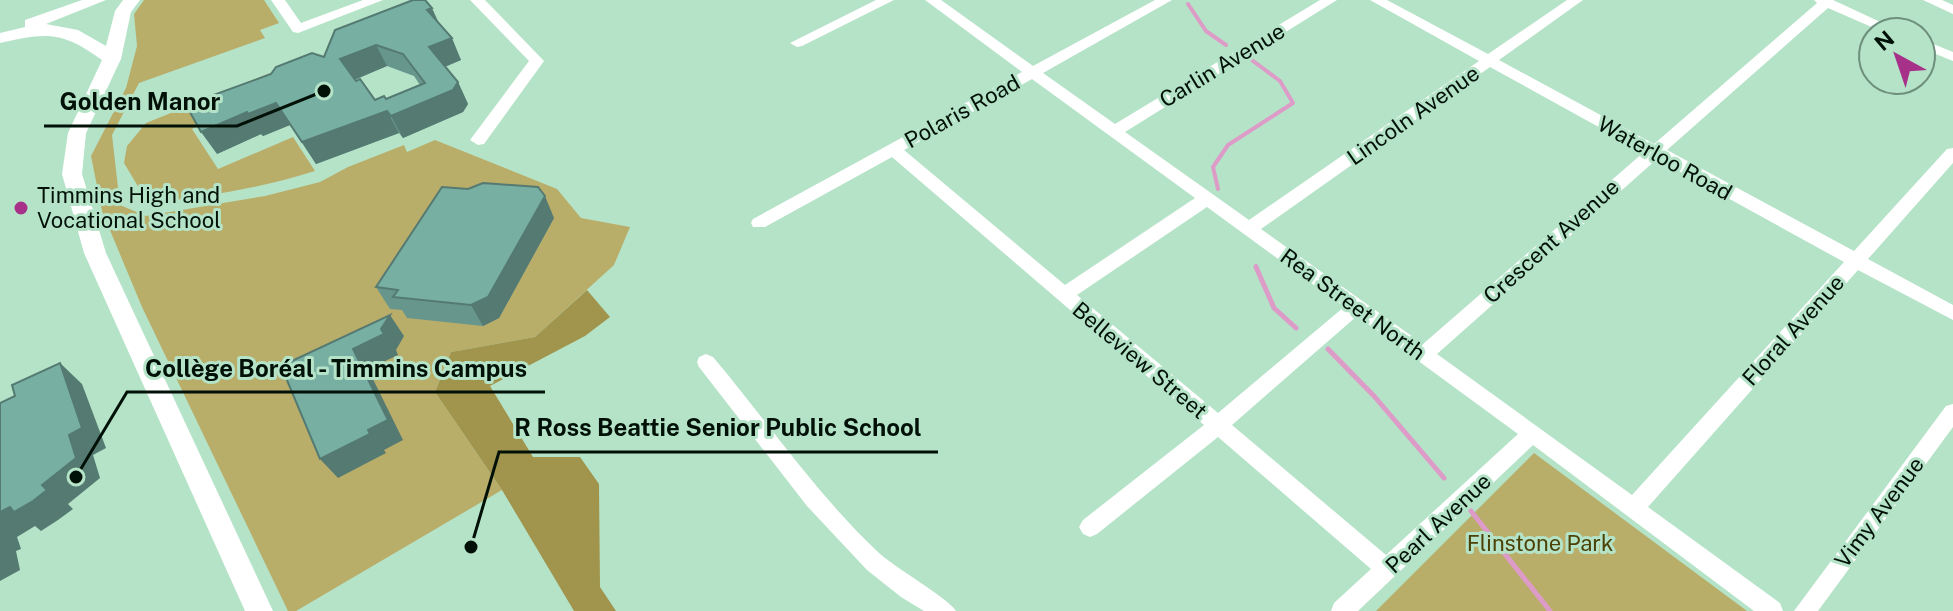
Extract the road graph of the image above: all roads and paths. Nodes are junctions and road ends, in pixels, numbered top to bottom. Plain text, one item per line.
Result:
1 (99, 0) edge
2 (132, 0) edge
3 (278, 0) edge
4 (376, 0) edge
5 (477, 0) edge
6 (887, 0) edge
7 (932, 0) edge
8 (1165, 0) edge
9 (1330, 0) edge
10 (1377, 0) edge
11 (1576, 0) edge
12 (1930, 0) edge
13 (1823, 1) edge
14 (1953, 10) edge
15 (1858, 16) edge
16 (119, 33) junction
17 (0, 36) edge
18 (797, 43) dead end
19 (112, 59) junction
20 (1490, 62) junction
21 (1033, 72) junction
22 (1115, 131) junction
23 (478, 140) dead end
24 (893, 149) junction
25 (1652, 151) junction
26 (1953, 153) edge
27 (1206, 199) junction
28 (759, 223) dead end
29 (1249, 229) junction
30 (1855, 261) junction
31 (1063, 295) junction
32 (1357, 306) junction
33 (1953, 313) edge
34 (1423, 355) junction
35 (706, 362) dead end
36 (1953, 412) edge
37 (1217, 426) junction
38 (1532, 433) junction
39 (1633, 508) junction
40 (1090, 527) dead end
41 (1388, 570) junction
42 (259, 611) edge
43 (945, 611) edge
44 (1342, 611) edge
45 (1772, 611) edge
46 (1805, 611) edge

1 - 16 main road
1 - 17 main road
2 - 16 main road
3 - 4 street
5 - 23 street
6 - 18 street
7 - 21 street, Rea Street North
8 - 21 street, Polaris Road
9 - 22 street, Carlin Avenue
10 - 20 street, Waterloo Road
11 - 20 street, Lincoln Avenue
12 - 14 street
13 - 15 street
13 - 25 street, Crescent Avenue
16 - 19 main road
17 - 19 main road
19 - 42 main road
20 - 25 street, Waterloo Road
20 - 29 street, Lincoln Avenue
21 - 22 street, Rea Street North
21 - 24 street, Polaris Road
22 - 27 street, Rea Street North
24 - 28 street, Polaris Road
24 - 31 street, Belleview Street
25 - 30 street, Waterloo Road
25 - 34 street, Crescent Avenue
26 - 30 street, Floral Avenue
27 - 29 street, Rea Street North
27 - 31 street
29 - 32 street, Rea Street North
30 - 33 street, Waterloo Road
30 - 39 street, Floral Avenue
31 - 37 street, Belleview Street
32 - 34 street, Rea Street North
32 - 37 street
34 - 38 street, Rea Street North
35 - 43 street
36 - 46 street, Vimy Avenue
37 - 40 street
37 - 41 street, Belleview Street
38 - 39 street, Rea Street North
38 - 41 street, Pearl Avenue
39 - 45 street, Rea Street North
41 - 44 street, Pearl Avenue

